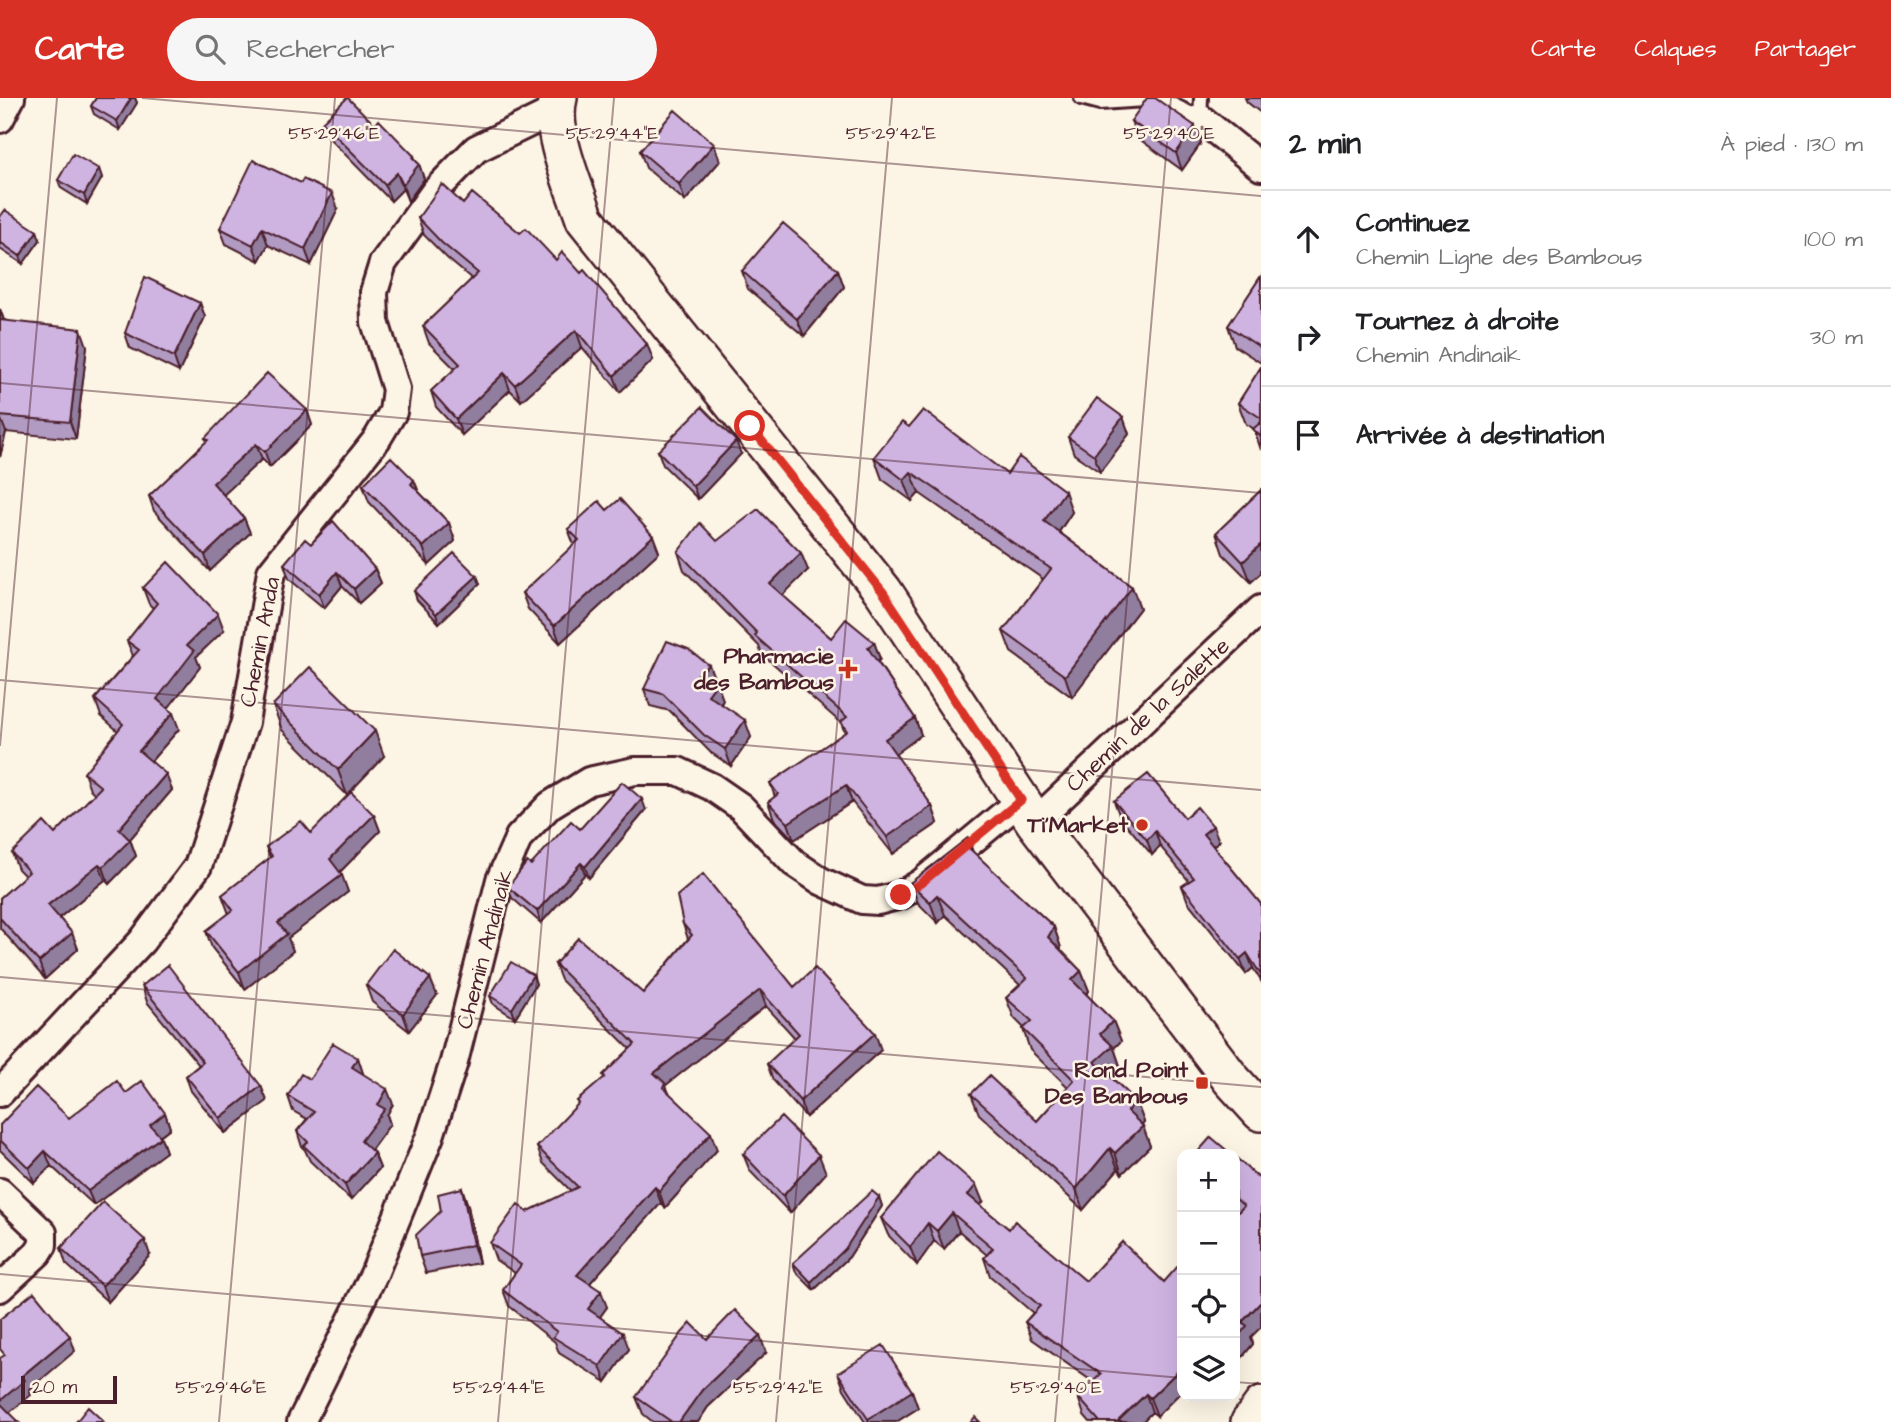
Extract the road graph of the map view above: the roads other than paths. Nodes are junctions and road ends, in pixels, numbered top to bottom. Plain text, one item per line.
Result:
1 (11, 98) edge
2 (1081, 98) edge
3 (556, 105) edge
4 (1200, 108) edge
5 (0, 119) edge
6 (1261, 167) edge
7 (1261, 608) edge
8 (1028, 811) junction
9 (0, 1093) edge
10 (1261, 1112) edge
11 (0, 1192) edge
12 (0, 1288) edge
13 (1261, 1404) edge
14 (301, 1422) edge
15 (1248, 1422) edge

1 - 5 street
2 - 4 lane
3 - 8 main road
3 - 9 street, Chemin Anda
4 - 6 street
7 - 8 street, Chemin de la Salette
8 - 10 main road
8 - 14 street, Chemin Andinaik
11 - 12 street
13 - 15 street

